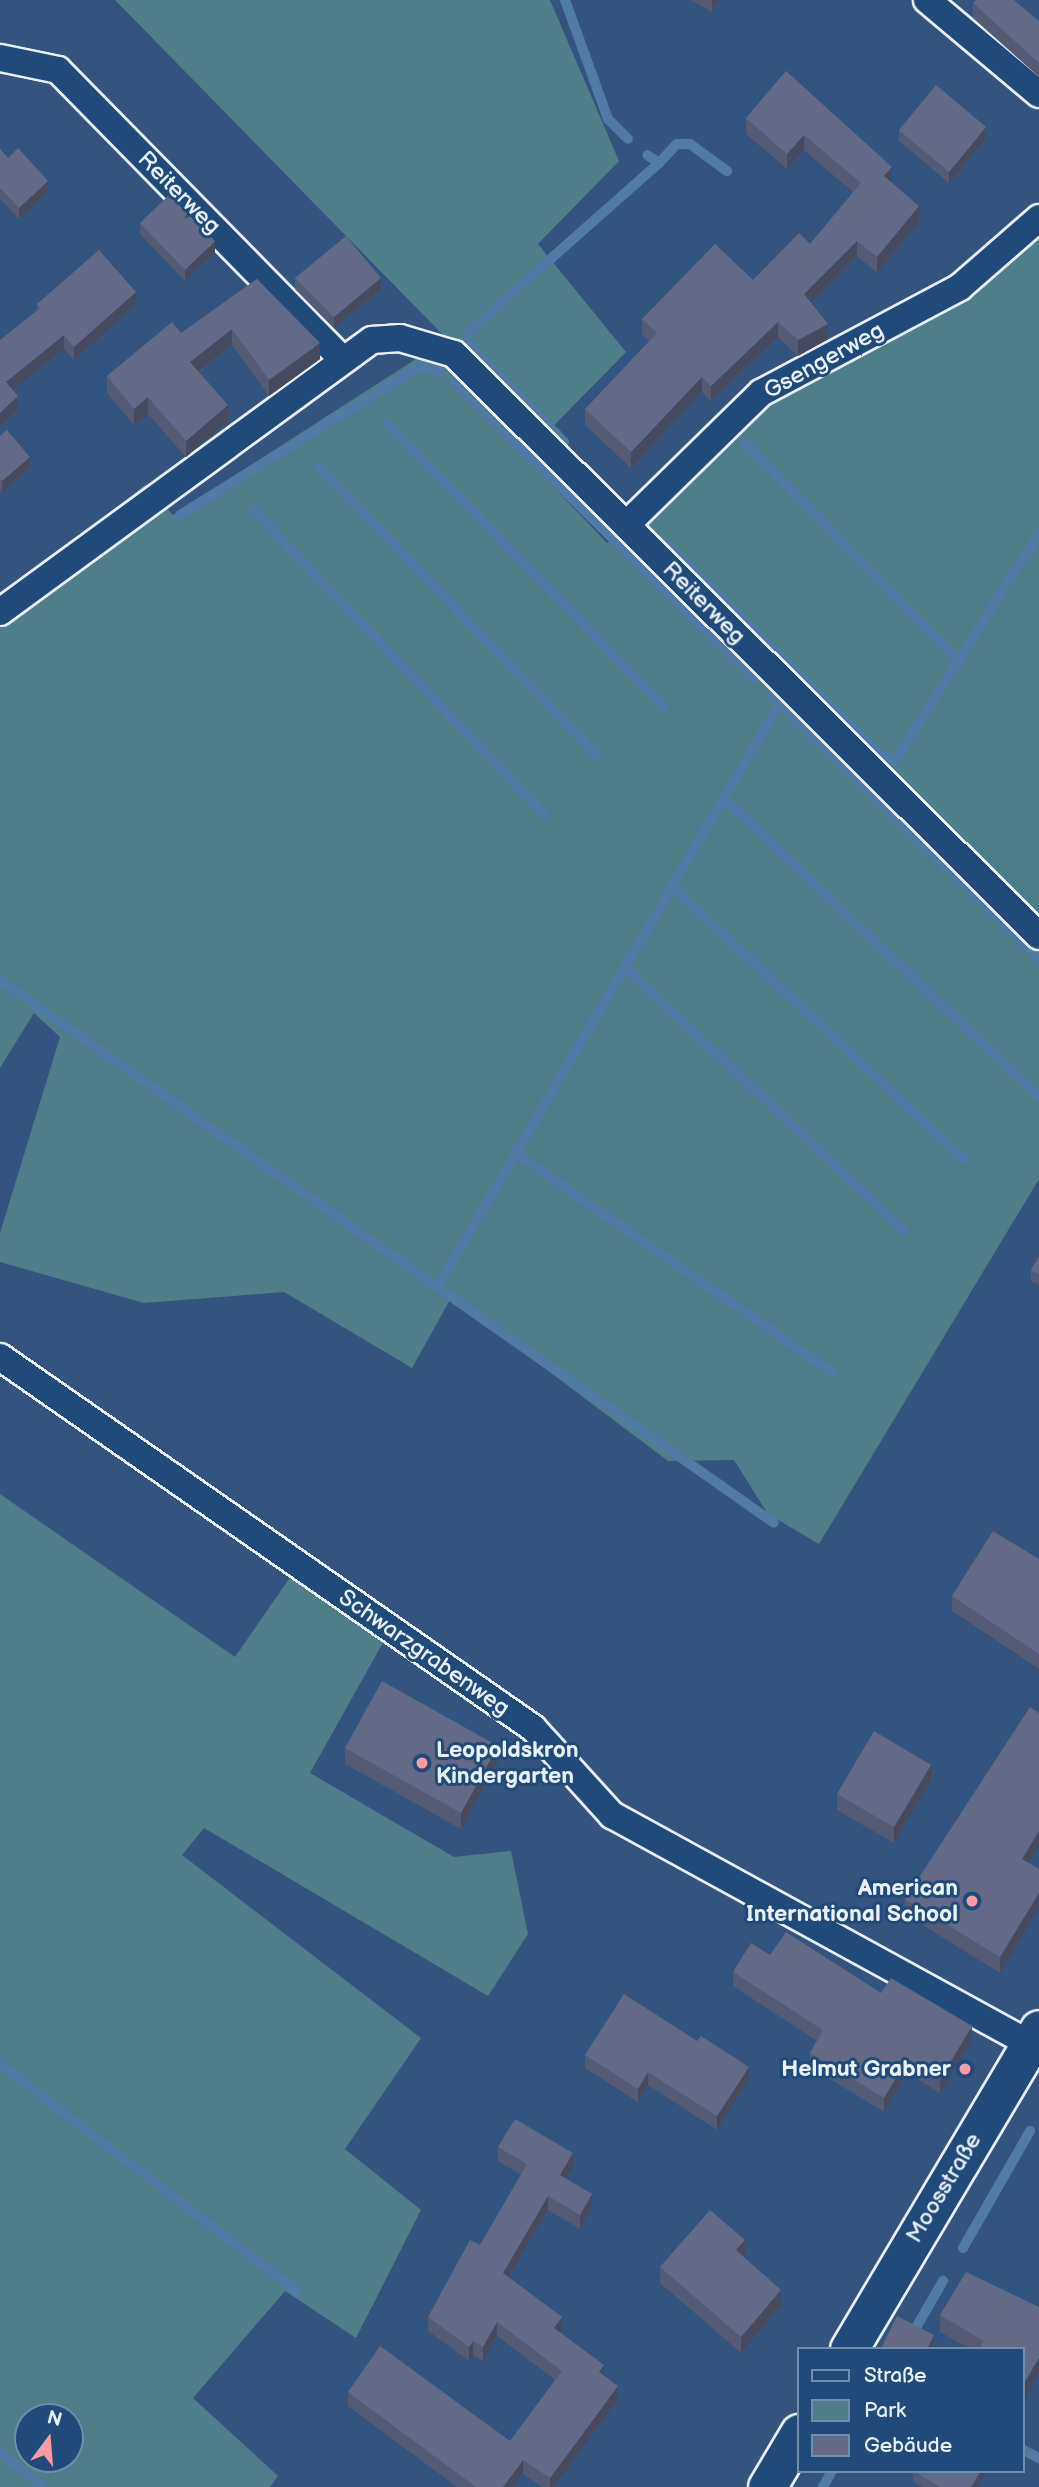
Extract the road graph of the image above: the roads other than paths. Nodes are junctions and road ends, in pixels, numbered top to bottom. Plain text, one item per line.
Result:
1 (927, 0) edge
2 (0, 58) edge
3 (1039, 94) edge
4 (1039, 218) edge
5 (342, 359) junction
6 (625, 525) junction
7 (0, 612) edge
8 (1039, 936) edge
9 (0, 1357) edge
10 (1034, 2036) edge
11 (850, 2347) edge
12 (797, 2436) edge
13 (767, 2487) edge

1 - 3 street
2 - 5 street, Reiterweg
4 - 6 street, Gsengerweg
5 - 6 street, Reiterweg
5 - 7 street, Reiterweg
6 - 8 street, Reiterweg
9 - 10 street, Schwarzgrabenweg
10 - 11 street, Moosstraße
12 - 13 street

